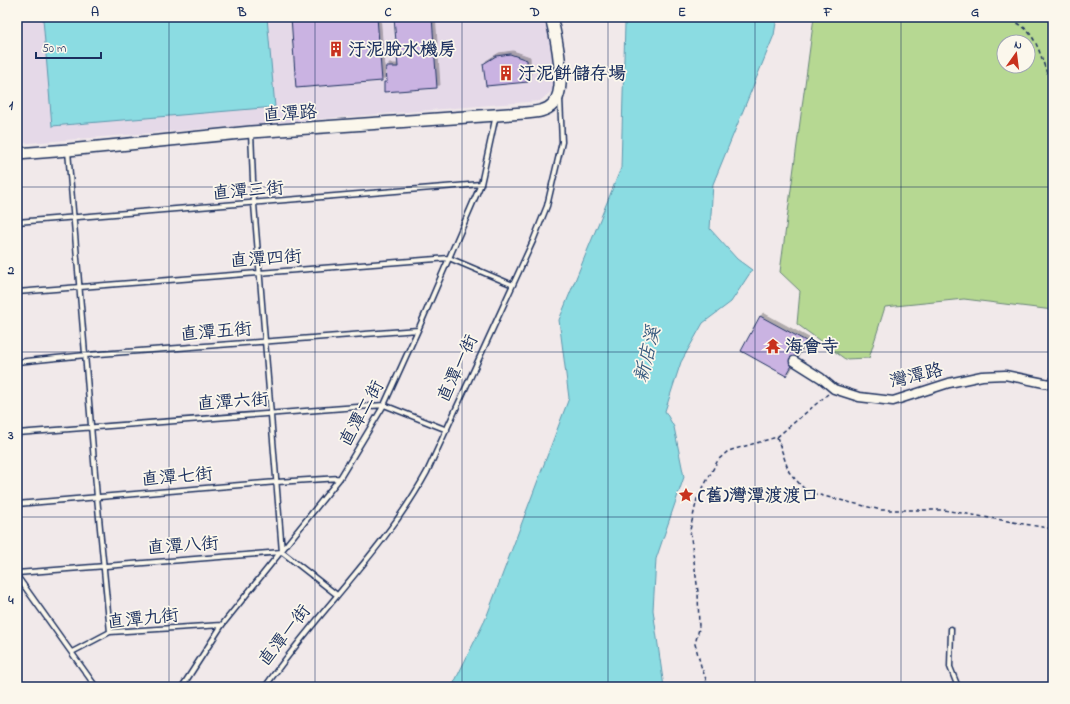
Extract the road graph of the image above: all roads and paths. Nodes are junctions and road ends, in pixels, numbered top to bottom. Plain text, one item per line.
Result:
1 (551, 17) edge
2 (1006, 17) edge
3 (1053, 78) edge
4 (560, 95) junction
5 (496, 115) junction
6 (251, 132) junction
7 (68, 150) junction
8 (17, 154) edge
9 (481, 184) junction
10 (254, 204) junction
11 (75, 217) junction
12 (17, 222) edge
13 (449, 258) junction
14 (261, 272) junction
15 (513, 285) junction
16 (80, 287) junction
17 (17, 292) edge
18 (418, 330) junction
19 (266, 341) junction
20 (86, 355) junction
21 (794, 361) dead end
22 (17, 362) edge
23 (1053, 382) edge
24 (834, 389) junction
25 (384, 405) junction
26 (272, 412) junction
27 (91, 426) junction
28 (447, 430) junction
29 (17, 433) edge
30 (777, 437) junction
31 (340, 478) junction
32 (277, 482) junction
33 (97, 498) junction
34 (17, 504) edge
35 (1053, 529) edge
36 (282, 552) junction
37 (103, 565) junction
38 (17, 575) edge
39 (337, 595) junction
40 (222, 625) junction
41 (950, 629) dead end
42 (110, 632) junction
43 (72, 652) junction
44 (96, 687) edge
45 (182, 687) edge
46 (265, 687) edge
47 (710, 687) edge
48 (958, 687) edge

1 - 4 street, 直潭一街
2 - 3 path
4 - 5 street, 直潭路
4 - 15 lane, 直潭一街
5 - 6 street, 直潭路
5 - 9 lane, 直潭二街
6 - 7 street, 直潭路
6 - 10 lane
7 - 8 street, 直潭路
7 - 11 lane
9 - 10 lane, 直潭三街
9 - 13 lane, 直潭二街
10 - 11 lane, 直潭三街
10 - 14 lane
11 - 12 lane, 直潭三街
11 - 16 lane
13 - 14 lane, 直潭四街
13 - 15 lane, 直潭四街
13 - 18 lane, 直潭二街
14 - 16 lane, 直潭四街
14 - 19 lane
15 - 28 lane, 直潭一街
16 - 17 lane, 直潭四街
16 - 20 lane
18 - 19 lane, 直潭五街
18 - 25 lane, 直潭二街
19 - 20 lane, 直潭五街
19 - 26 lane
20 - 22 lane, 直潭五街
20 - 27 lane
21 - 24 street, 灣潭路
23 - 24 street, 灣潭路
24 - 30 path
25 - 26 lane, 直潭六街
25 - 28 lane, 直潭六街
25 - 31 lane, 直潭二街
26 - 27 lane, 直潭六街
26 - 32 lane
27 - 29 lane, 直潭六街
27 - 33 lane
28 - 39 lane, 直潭一街
30 - 35 path
30 - 47 path
31 - 32 lane, 直潭七街
31 - 36 lane, 直潭二街
32 - 33 lane, 直潭七街
32 - 36 lane
33 - 34 lane, 直潭七街
33 - 37 lane
36 - 37 lane, 直潭八街
36 - 39 lane
36 - 40 lane, 直潭二街
37 - 38 lane, 直潭八街
37 - 42 lane
38 - 43 lane
39 - 46 lane, 直潭一街
40 - 42 lane, 直潭九街
40 - 45 lane, 直潭二街
41 - 48 lane
42 - 43 lane, 直潭九街
43 - 44 lane

